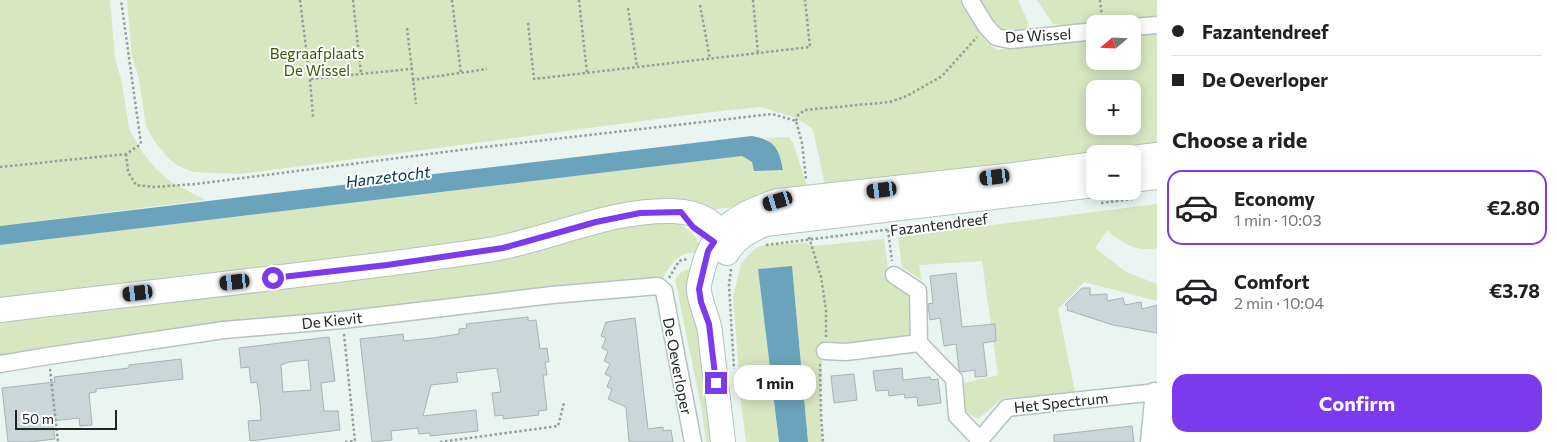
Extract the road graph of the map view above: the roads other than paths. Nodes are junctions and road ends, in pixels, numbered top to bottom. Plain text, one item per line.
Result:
1 (970, 0) edge
2 (1157, 24) edge
3 (1141, 26) edge
4 (1086, 32) edge
5 (1157, 155) edge
6 (1141, 157) edge
7 (1086, 166) edge
8 (1157, 177) edge
9 (1141, 186) edge
10 (1086, 195) edge
11 (807, 219) junction
12 (726, 245) junction
13 (894, 274) road end
14 (664, 291) joint
15 (0, 310) edge
16 (919, 343) junction
17 (826, 351) dead end
18 (0, 364) edge
19 (1156, 392) edge
20 (980, 441) edge
21 (692, 442) edge
22 (723, 442) edge
23 (1149, 442) edge

1 - 4 street, De Wissel
2 - 3 street
5 - 6 main road
7 - 11 main road, Fazantendreef
8 - 9 main road
10 - 11 main road, Fazantendreef
11 - 12 main road, Fazantendreef
12 - 15 main road
12 - 22 main road
13 - 16 street
14 - 18 street, De Kievit
14 - 21 street, De Oeverloper
16 - 17 street
16 - 20 street
19 - 20 street, Het Spectrum
19 - 23 street

